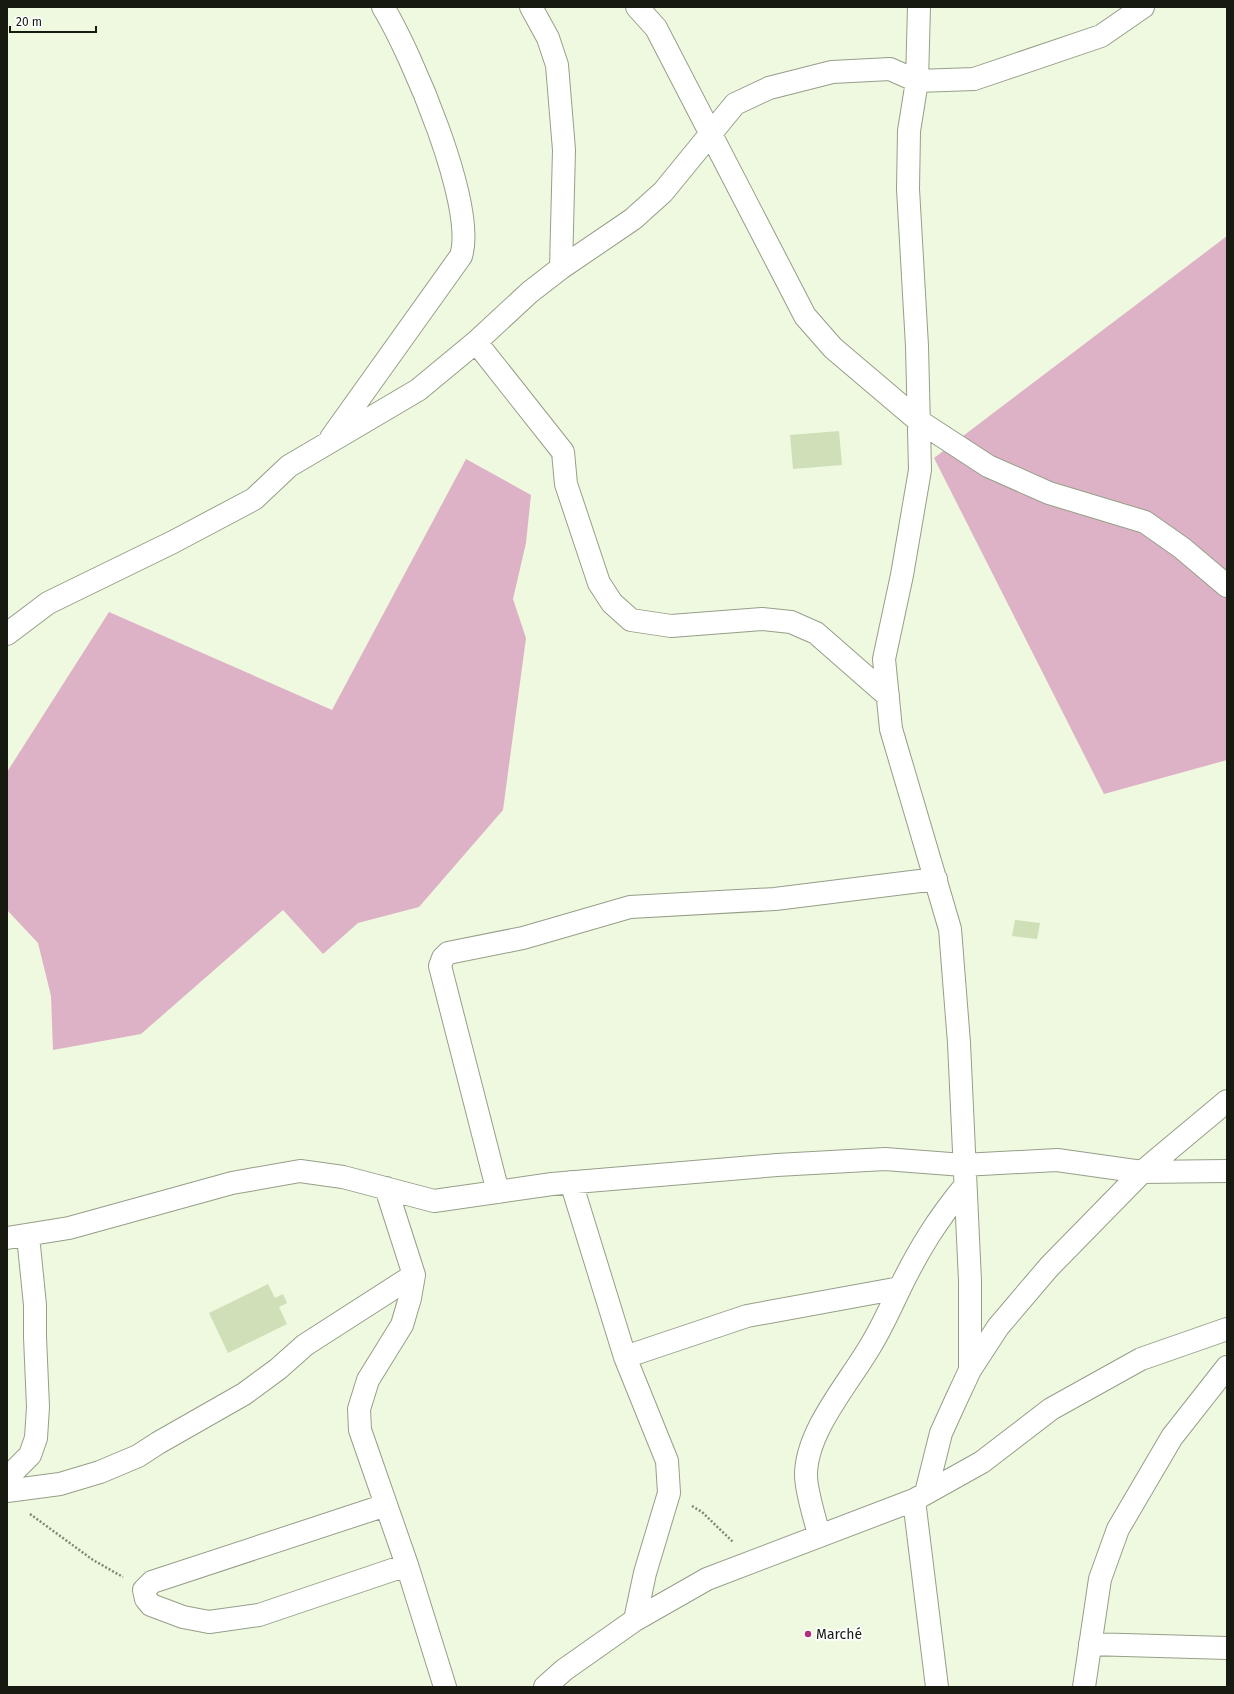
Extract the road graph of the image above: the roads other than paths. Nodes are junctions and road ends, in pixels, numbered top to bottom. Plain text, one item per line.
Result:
1 (383, 7) edge
2 (531, 7) edge
3 (637, 7) edge
4 (919, 7) edge
5 (1143, 7) edge
6 (917, 81) junction
7 (712, 133) junction
8 (561, 268) junction
9 (476, 342) junction
10 (919, 421) junction
11 (327, 444) junction
12 (1227, 586) edge
13 (7, 634) edge
14 (888, 696) junction
15 (936, 879) junction
16 (1227, 1101) edge
17 (1227, 1171) edge
18 (1142, 1172) junction
19 (964, 1176) junction
20 (571, 1182) junction
21 (386, 1188) junction
22 (498, 1192) junction
23 (18, 1237) edge
24 (414, 1275) junction
25 (900, 1288) junction
26 (1227, 1329) edge
27 (625, 1357) junction
28 (1227, 1367) edge
29 (970, 1370) junction
30 (8, 1487) edge
31 (920, 1496) junction
32 (386, 1505) junction
33 (819, 1535) junction
34 (407, 1565) junction
35 (635, 1620) junction
36 (1090, 1644) junction
37 (1227, 1648) edge
38 (445, 1687) edge
39 (545, 1687) edge
40 (937, 1687) edge
41 (1084, 1687) edge

1 - 11 street
2 - 8 street
3 - 7 street
4 - 6 street
5 - 6 street
6 - 7 street
6 - 10 street
7 - 8 street
7 - 10 street
8 - 9 street
9 - 11 street
9 - 14 street
10 - 12 street
10 - 14 street
11 - 13 street
14 - 15 street
15 - 19 street
15 - 22 street
16 - 18 street
17 - 18 street
18 - 19 street
18 - 29 street
19 - 20 street
19 - 25 street
19 - 29 street
20 - 22 street
20 - 27 street
21 - 22 street
21 - 23 street
21 - 24 street
23 - 30 street
24 - 30 street
24 - 32 street
25 - 27 street
25 - 33 street
26 - 31 street
27 - 35 street
28 - 36 street
29 - 31 street
31 - 33 street
31 - 40 street
32 - 34 street
32 - 34 street
33 - 35 street
34 - 38 street
35 - 39 street
36 - 37 street
36 - 41 street

